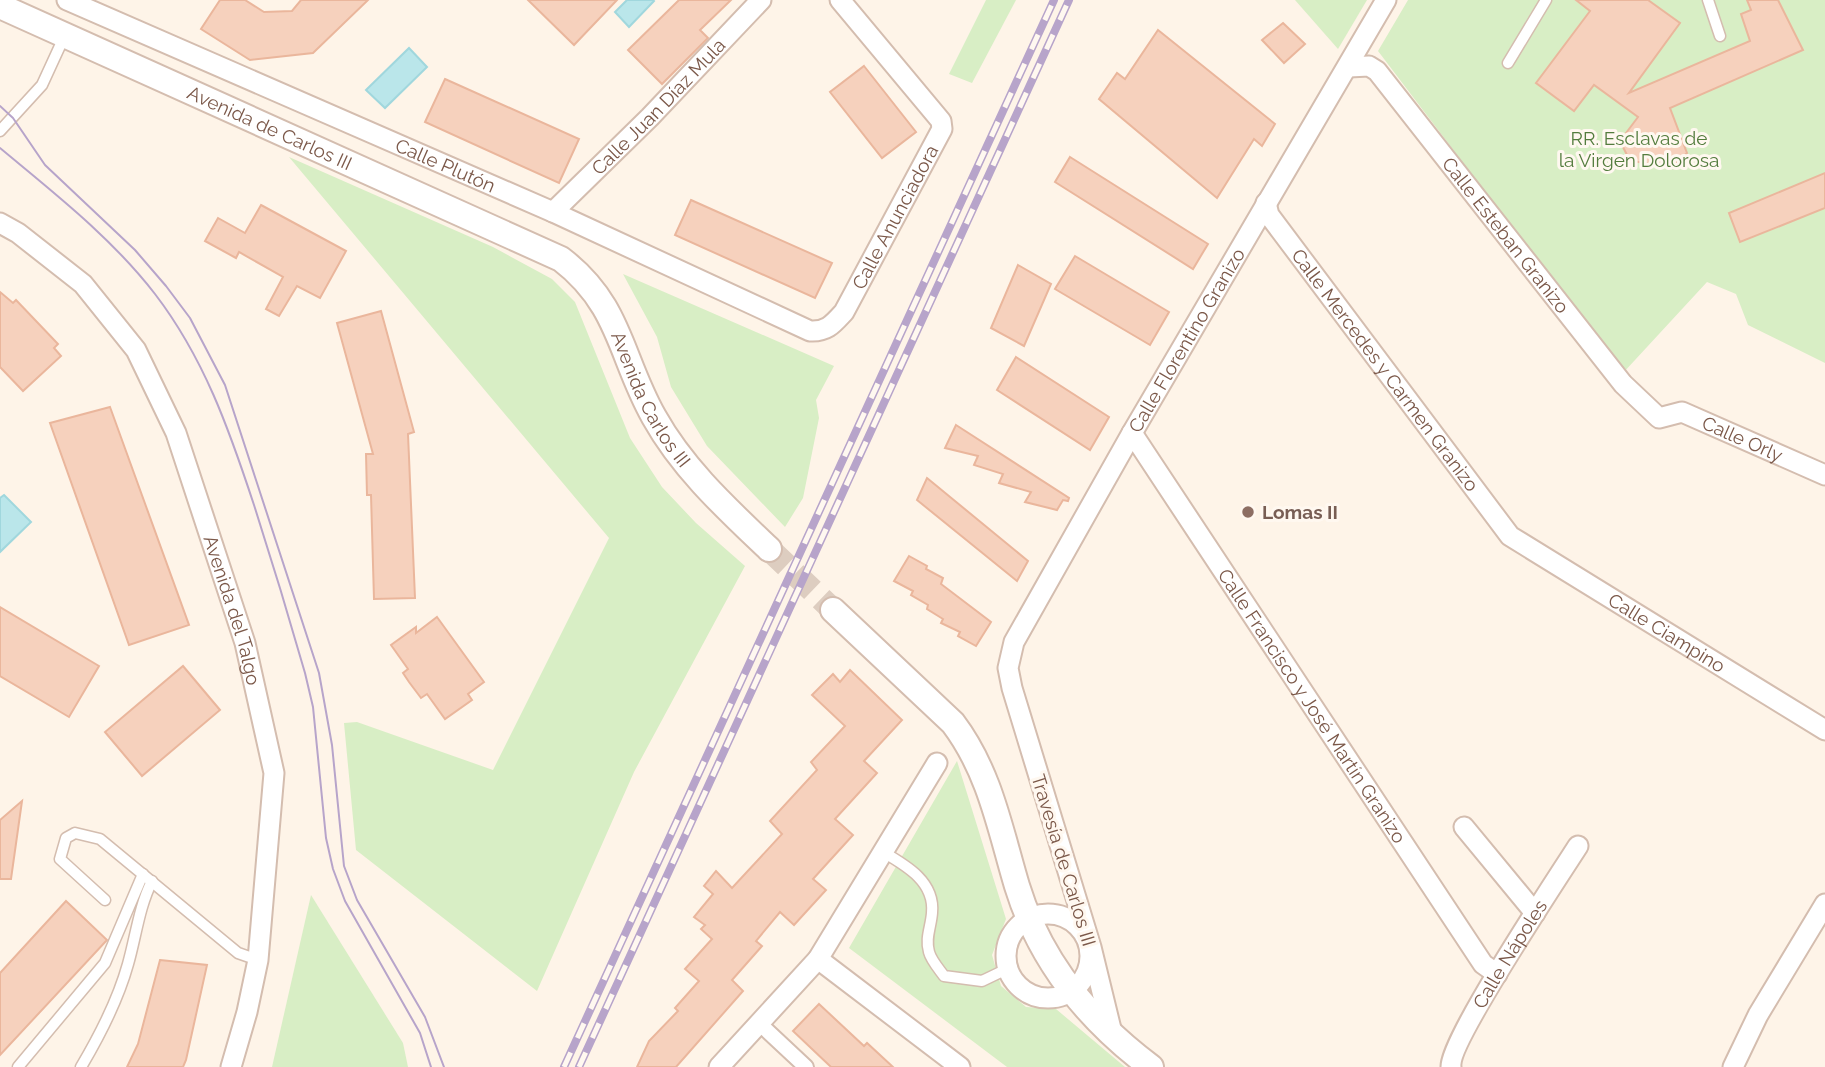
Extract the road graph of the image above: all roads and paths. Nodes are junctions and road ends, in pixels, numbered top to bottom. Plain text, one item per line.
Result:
1 (67, 0) edge
2 (761, 0) edge
3 (840, 0) edge
4 (1386, 0) edge
5 (1546, 0) edge
6 (1708, 0) edge
7 (0, 6) edge
8 (65, 35) junction
9 (1720, 36) dead end
10 (1508, 63) dead end
11 (1349, 67) junction
12 (0, 131) edge
13 (1266, 204) junction
14 (553, 212) junction
15 (0, 223) edge
16 (540, 248) joint
17 (821, 332) joint
18 (1659, 418) joint
19 (1132, 433) junction
20 (1825, 475) edge
21 (1510, 536) joint
22 (769, 550) tunnel mouth
23 (833, 610) tunnel mouth
24 (1012, 688) joint
25 (1825, 730) edge
26 (937, 763) dead end
27 (1464, 827) dead end
28 (1577, 846) dead end
29 (883, 852) junction
30 (148, 877) junction
31 (105, 900) dead end
32 (1825, 904) edge
33 (1535, 913) junction
34 (1029, 919) junction
35 (1091, 947) junction
36 (818, 958) junction
37 (258, 960) junction
38 (1007, 969) junction
39 (1497, 974) junction
40 (1069, 990) junction
41 (759, 1023) junction
42 (1112, 1033) junction
43 (18, 1067) edge
44 (81, 1067) edge
45 (231, 1067) edge
46 (719, 1067) edge
47 (806, 1067) edge
48 (960, 1067) edge
49 (1151, 1067) edge
50 (1451, 1067) edge
51 (1733, 1067) edge

1 - 14 street, Calle Plutón
2 - 14 street, Calle Juan Díaz Mula
3 - 17 street, Calle Anunciadora
4 - 11 street, Calle Florentino Granizo
5 - 10 lane
6 - 9 lane
7 - 8 street, Avenida de Carlos III
8 - 12 lane
8 - 16 street, Avenida de Carlos III
11 - 13 street, Calle Florentino Granizo
11 - 18 street, Calle Esteban Granizo
13 - 19 street, Calle Florentino Granizo
13 - 21 street, Calle Mercedes y Carmen Granizo
14 - 17 street, Calle Plutón
15 - 37 street, Avenida del Talgo
16 - 22 street, Avenida Carlos III
18 - 20 street, Calle Orly
19 - 24 street, Calle Florentino Granizo
19 - 39 street, Calle Francisco y José Martín Granizo
21 - 25 street, Calle Ciampino
23 - 34 street
24 - 35 street, Travesía de Carlos III
26 - 29 street
27 - 33 street
28 - 33 street, Calle Nápoles
29 - 36 street
29 - 38 lane
30 - 31 lane
30 - 37 lane
30 - 43 lane
30 - 44 lane
32 - 51 street
33 - 39 street, Calle Nápoles
34 - 35 street
34 - 38 street
34 - 40 street
35 - 40 street
35 - 42 street, Travesía de Carlos III
36 - 41 street
36 - 48 street
37 - 45 street, Avenida del Talgo
38 - 40 street
39 - 50 street, Calle Nápoles
40 - 42 street
41 - 46 street
41 - 47 street
42 - 49 street

